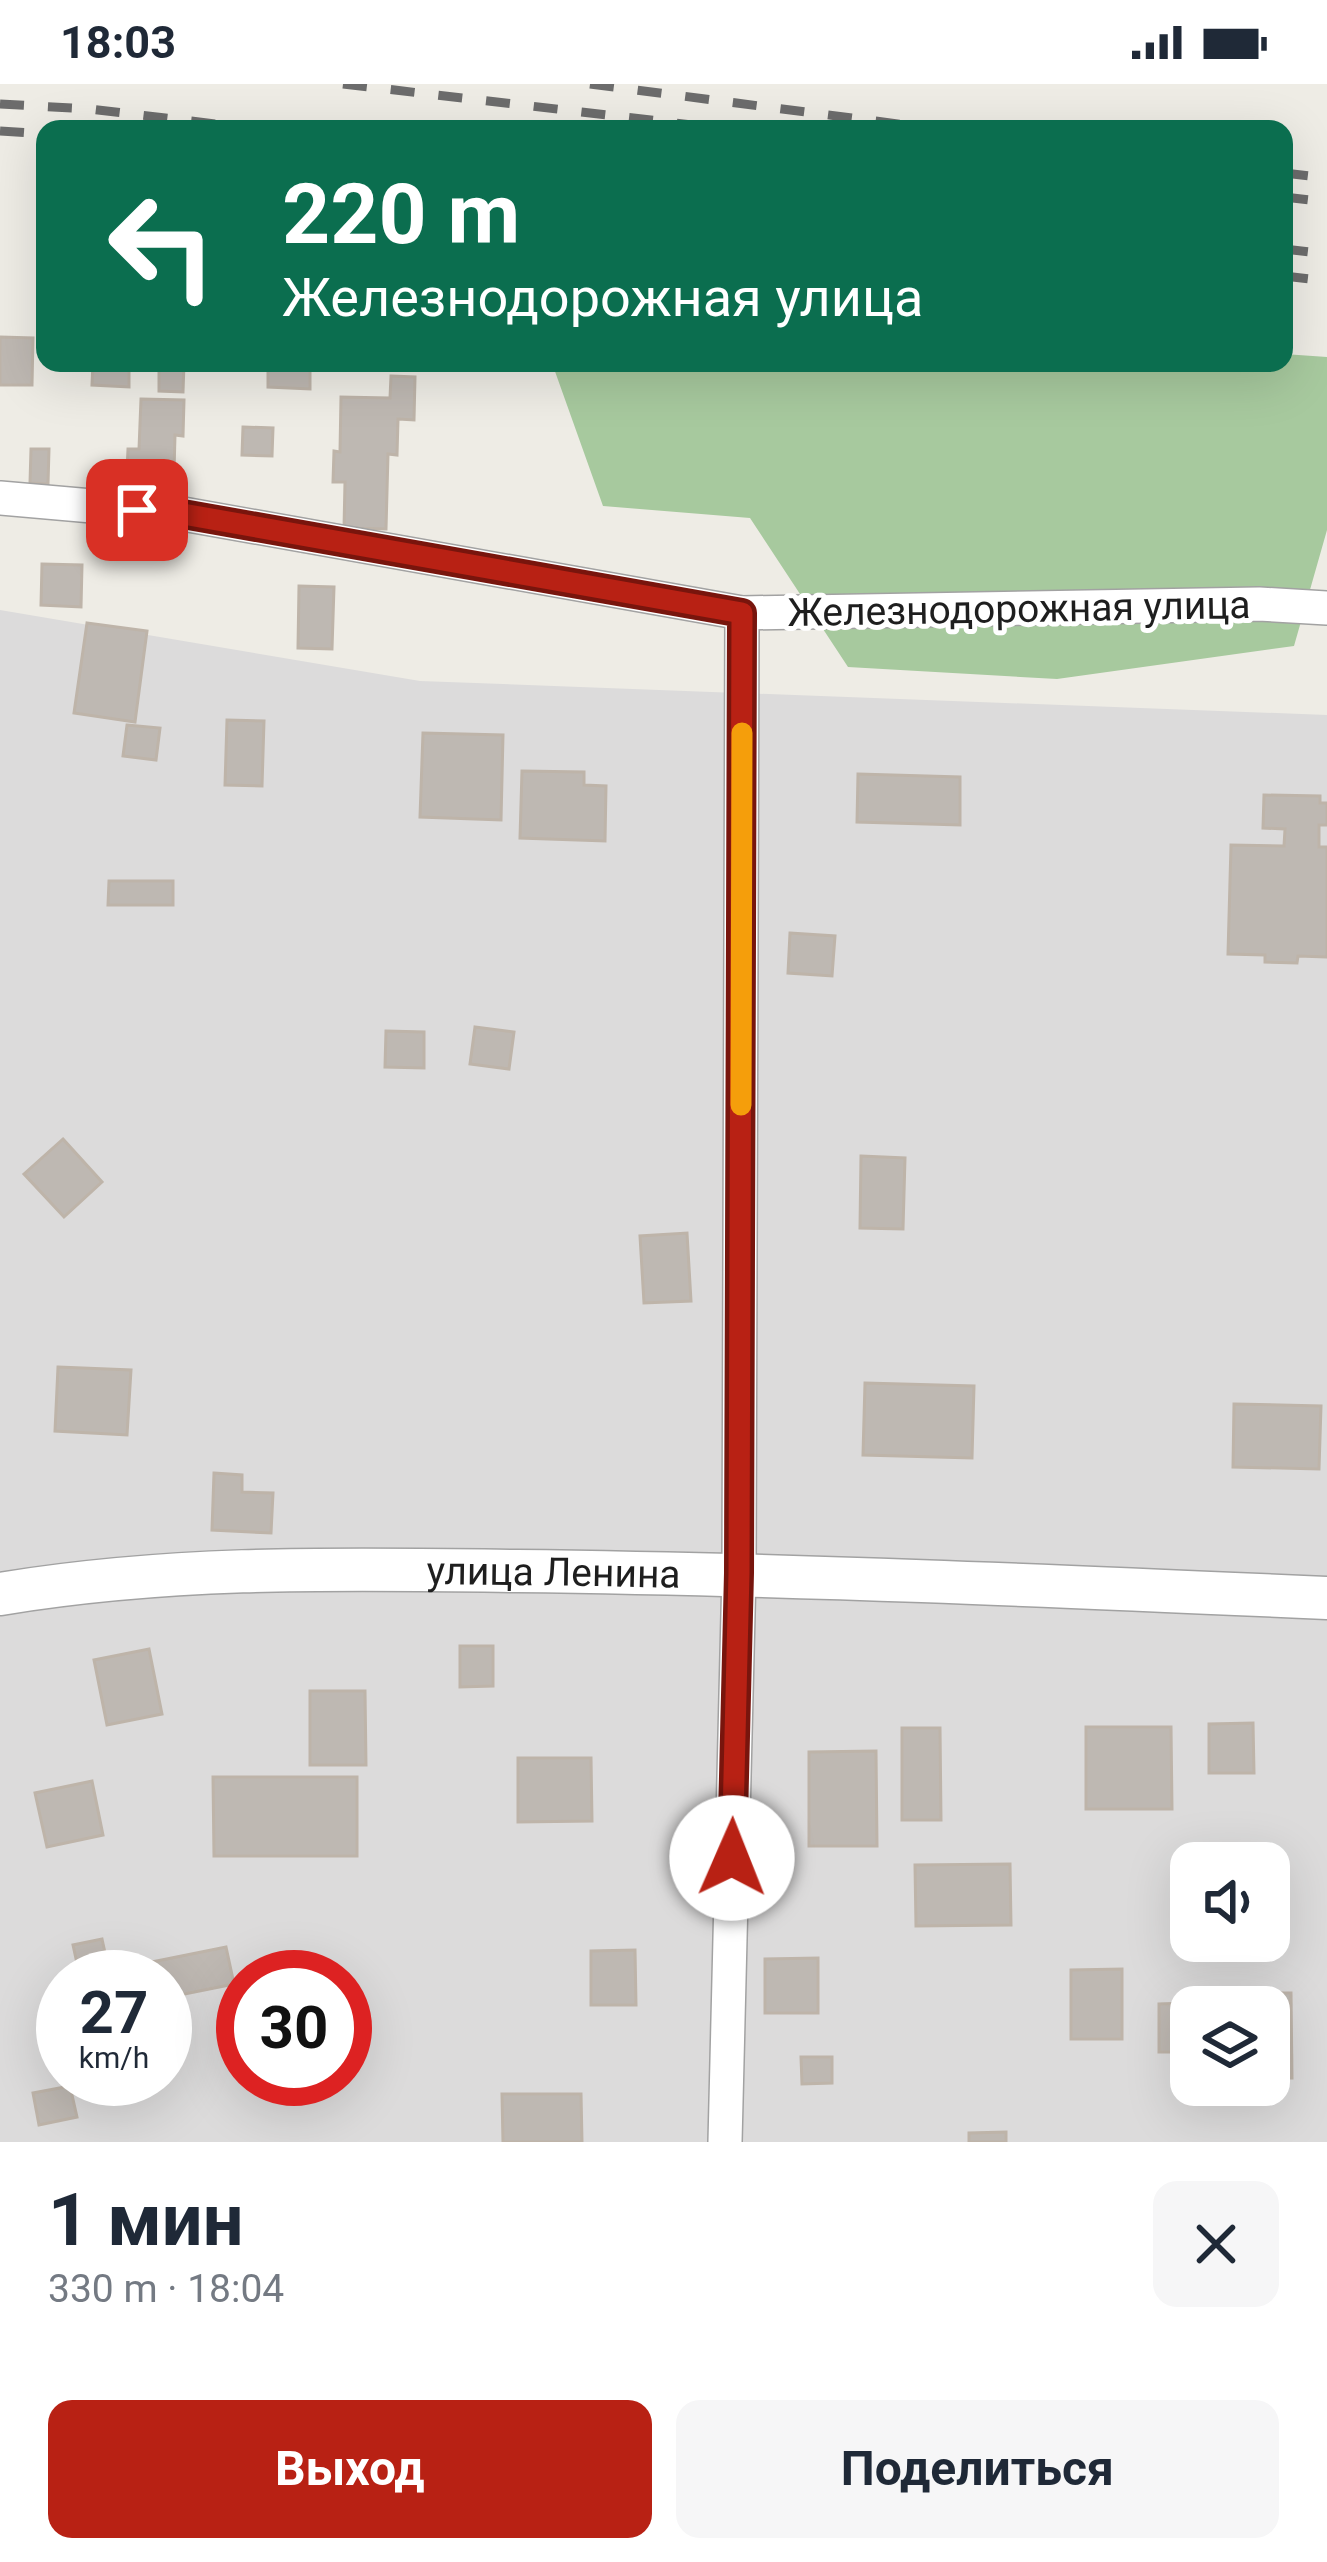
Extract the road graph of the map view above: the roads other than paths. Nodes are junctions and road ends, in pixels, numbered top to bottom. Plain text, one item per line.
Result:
1 (0, 498) edge
2 (1327, 608) edge
3 (742, 613) junction
4 (739, 1573) junction
5 (0, 1594) edge
6 (1327, 1598) edge
7 (725, 2142) edge

1 - 3 street, Железнодорожная улица
2 - 3 street, Железнодорожная улица
3 - 4 street
4 - 5 street, улица Ленина
4 - 6 street, улица Ленина
4 - 7 street

